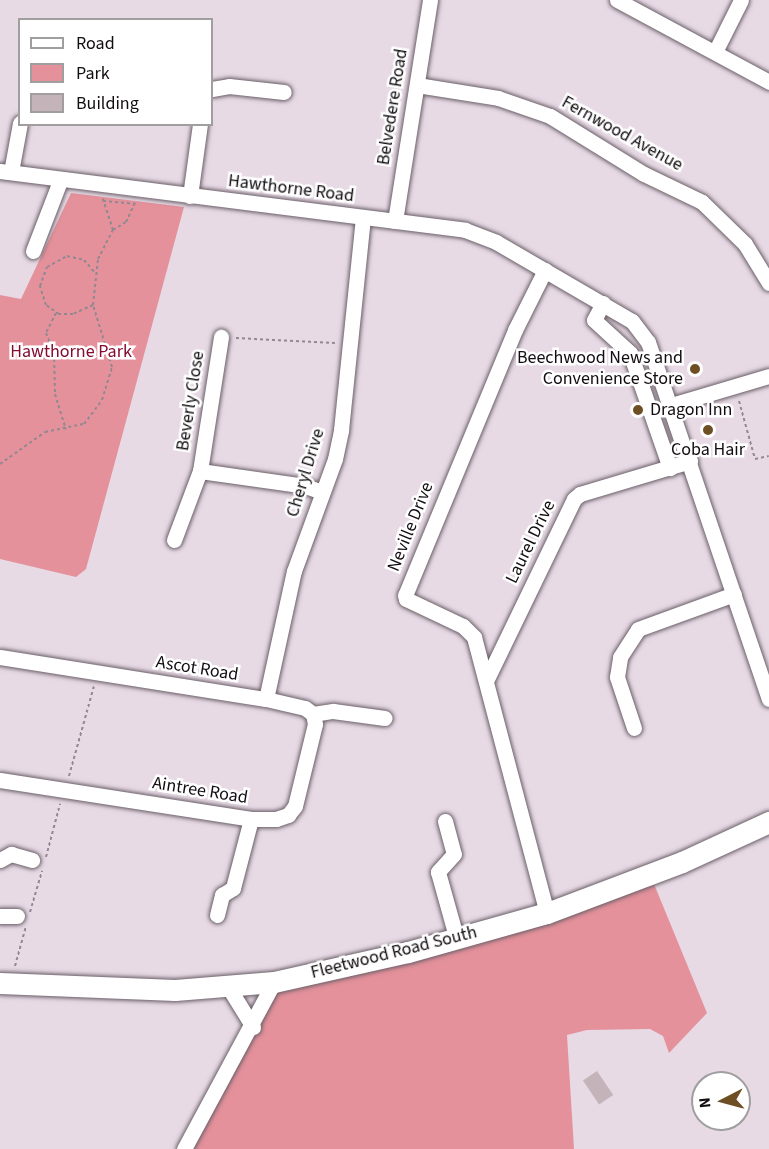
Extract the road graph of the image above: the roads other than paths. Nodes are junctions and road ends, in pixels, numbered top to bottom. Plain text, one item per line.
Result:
1 (430, 0) edge
2 (617, 0) edge
3 (741, 0) edge
4 (715, 52) junction
5 (769, 82) edge
6 (417, 85) junction
7 (213, 89) edge
8 (284, 92) dead end
9 (19, 126) edge
10 (200, 126) edge
11 (6, 172) edge
12 (60, 181) junction
13 (190, 196) junction
14 (363, 217) junction
15 (394, 221) junction
16 (33, 251) dead end
17 (545, 270) junction
18 (769, 283) edge
19 (603, 303) junction
20 (221, 338) road end
21 (769, 376) edge
22 (671, 405) junction
23 (690, 461) junction
24 (669, 468) junction
25 (200, 471) junction
26 (322, 492) junction
27 (174, 540) dead end
28 (734, 594) junction
29 (0, 657) edge
30 (486, 681) junction
31 (266, 699) junction
32 (769, 699) edge
33 (313, 714) junction
34 (385, 718) dead end
35 (634, 728) dead end
36 (0, 780) edge
37 (251, 819) junction
38 (445, 821) dead end
39 (769, 822) edge
40 (0, 860) edge
41 (32, 860) dead end
42 (547, 913) junction
43 (217, 915) dead end
44 (0, 916) edge
45 (17, 916) dead end
46 (457, 940) junction
47 (274, 982) junction
48 (5, 983) edge
49 (229, 988) junction
50 (252, 1027) junction
51 (184, 1149) edge

1 - 6 street, Belvedere Road
2 - 4 street
3 - 4 street
4 - 5 street
6 - 15 street, Belvedere Road
6 - 18 street, Fernwood Avenue
7 - 8 street
9 - 11 street
10 - 13 street
11 - 12 street, Hawthorne Road
12 - 13 street, Hawthorne Road
12 - 16 street
13 - 14 street, Hawthorne Road
14 - 15 street, Hawthorne Road
14 - 26 street, Cheryl Drive
15 - 17 street, Hawthorne Road
17 - 19 street, Hawthorne Road
17 - 30 street, Neville Drive
19 - 22 street, Hawthorne Road
19 - 24 street
20 - 25 street, Beverly Close
21 - 22 street
22 - 23 street, Hawthorne Road
23 - 24 street, Laurel Drive
23 - 28 street, Hawthorne Road
24 - 30 street, Laurel Drive
25 - 26 street, Beverly Close
25 - 27 street, Beverly Close
26 - 31 street, Cheryl Drive
28 - 32 street, Hawthorne Road
28 - 35 street
29 - 31 street, Ascot Road
30 - 42 street, Neville Drive
31 - 33 street, Ascot Road
33 - 34 street, Ascot Road
33 - 37 street, Aintree Road
36 - 37 street, Aintree Road
37 - 43 street
38 - 46 street
39 - 42 main road, Fleetwood Road South
40 - 41 street
42 - 46 main road, Fleetwood Road South
44 - 45 street
46 - 47 main road, Fleetwood Road South
47 - 49 main road, Fleetwood Road South
47 - 50 street
48 - 49 main road, Fleetwood Road South
49 - 50 street
50 - 51 street

